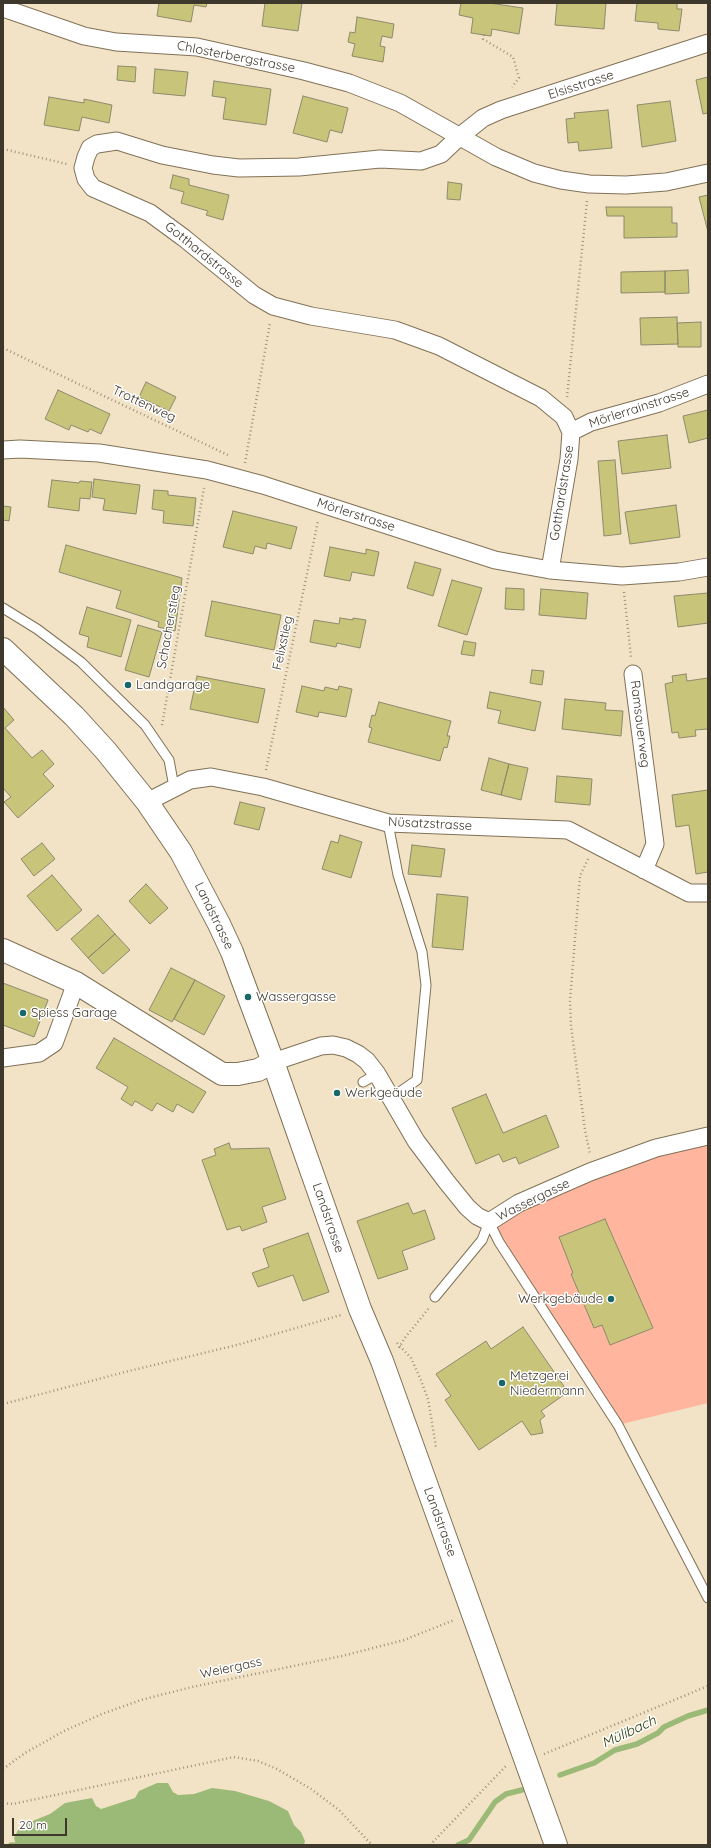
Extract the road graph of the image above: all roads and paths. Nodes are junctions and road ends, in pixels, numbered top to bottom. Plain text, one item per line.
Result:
1 (3, 8) edge
2 (484, 35) dead end
3 (708, 42) edge
4 (510, 89) dead end
5 (460, 137) junction
6 (3, 149) edge
7 (83, 168) junction
8 (708, 173) edge
9 (589, 184) junction
10 (270, 322) dead end
11 (3, 348) edge
12 (708, 384) edge
13 (568, 425) junction
14 (3, 450) edge
15 (231, 457) dead end
16 (238, 460) dead end
17 (245, 464) junction
18 (207, 470) junction
19 (263, 485) junction
20 (322, 504) junction
21 (708, 567) edge
22 (550, 570) junction
23 (622, 576) junction
24 (3, 608) edge
25 (3, 649) edge
26 (634, 674) joint
27 (161, 731) dead end
28 (263, 786) junction
29 (174, 787) junction
30 (147, 802) junction
31 (388, 823) junction
32 (595, 844) junction
33 (644, 870) junction
34 (708, 893) edge
35 (3, 950) edge
36 (76, 983) junction
37 (3, 1058) edge
38 (273, 1062) junction
39 (391, 1098) junction
40 (708, 1136) edge
41 (594, 1171) junction
42 (489, 1222) junction
43 (435, 1296) joint
44 (360, 1309) junction
45 (400, 1347) dead end
46 (3, 1404) edge
47 (708, 1598) edge
48 (472, 1612) junction
49 (708, 1686) edge
50 (561, 1748) dead end
51 (509, 1764) dead end
52 (3, 1769) edge
53 (3, 1803) edge
54 (372, 1845) edge
55 (430, 1845) edge
56 (556, 1845) edge

1 - 5 street, Chlosterbergstrasse
2 - 4 path
3 - 5 street, Elsisstrasse
5 - 7 street
5 - 9 street, Chlosterbergstrasse
6 - 7 path
7 - 13 street, Gotthardstrasse
8 - 9 street, Chlosterbergstrasse
9 - 13 path
10 - 17 path
11 - 15 path, Trottenweg
12 - 13 street, Mörlerrainstrasse
13 - 22 street, Gotthardstrasse
14 - 18 street, Mörlerstrasse
16 - 17 path
17 - 19 path
18 - 19 street, Mörlerstrasse
18 - 27 path, Schacherstieg
19 - 20 street, Mörlerstrasse
20 - 22 street, Mörlerstrasse
20 - 28 path, Felixstieg
21 - 23 street, Mörlerstrasse
22 - 23 street, Mörlerstrasse
23 - 26 path, Ramsauerweg
24 - 29 lane
25 - 30 main road, Landstrasse
26 - 33 street, Ramsauerweg
28 - 29 street, Nüsatzstrasse
28 - 31 street, Nüsatzstrasse
29 - 30 street, Nüsatzstrasse
30 - 38 main road, Landstrasse
31 - 32 street, Nüsatzstrasse
31 - 39 lane
32 - 33 street, Nüsatzstrasse
32 - 41 path
33 - 34 street, Nüsatzstrasse
35 - 36 main road
36 - 37 street
36 - 38 main road
38 - 39 street, Wassergasse
38 - 44 main road, Landstrasse
39 - 42 street, Wassergasse
40 - 41 street, Wassergasse
41 - 42 street, Wassergasse
42 - 43 lane
42 - 47 lane
43 - 45 path
44 - 46 path
44 - 48 main road, Landstrasse
48 - 52 path, Weiergass
48 - 56 main road, Landstrasse
49 - 50 path
51 - 55 path
53 - 54 path

